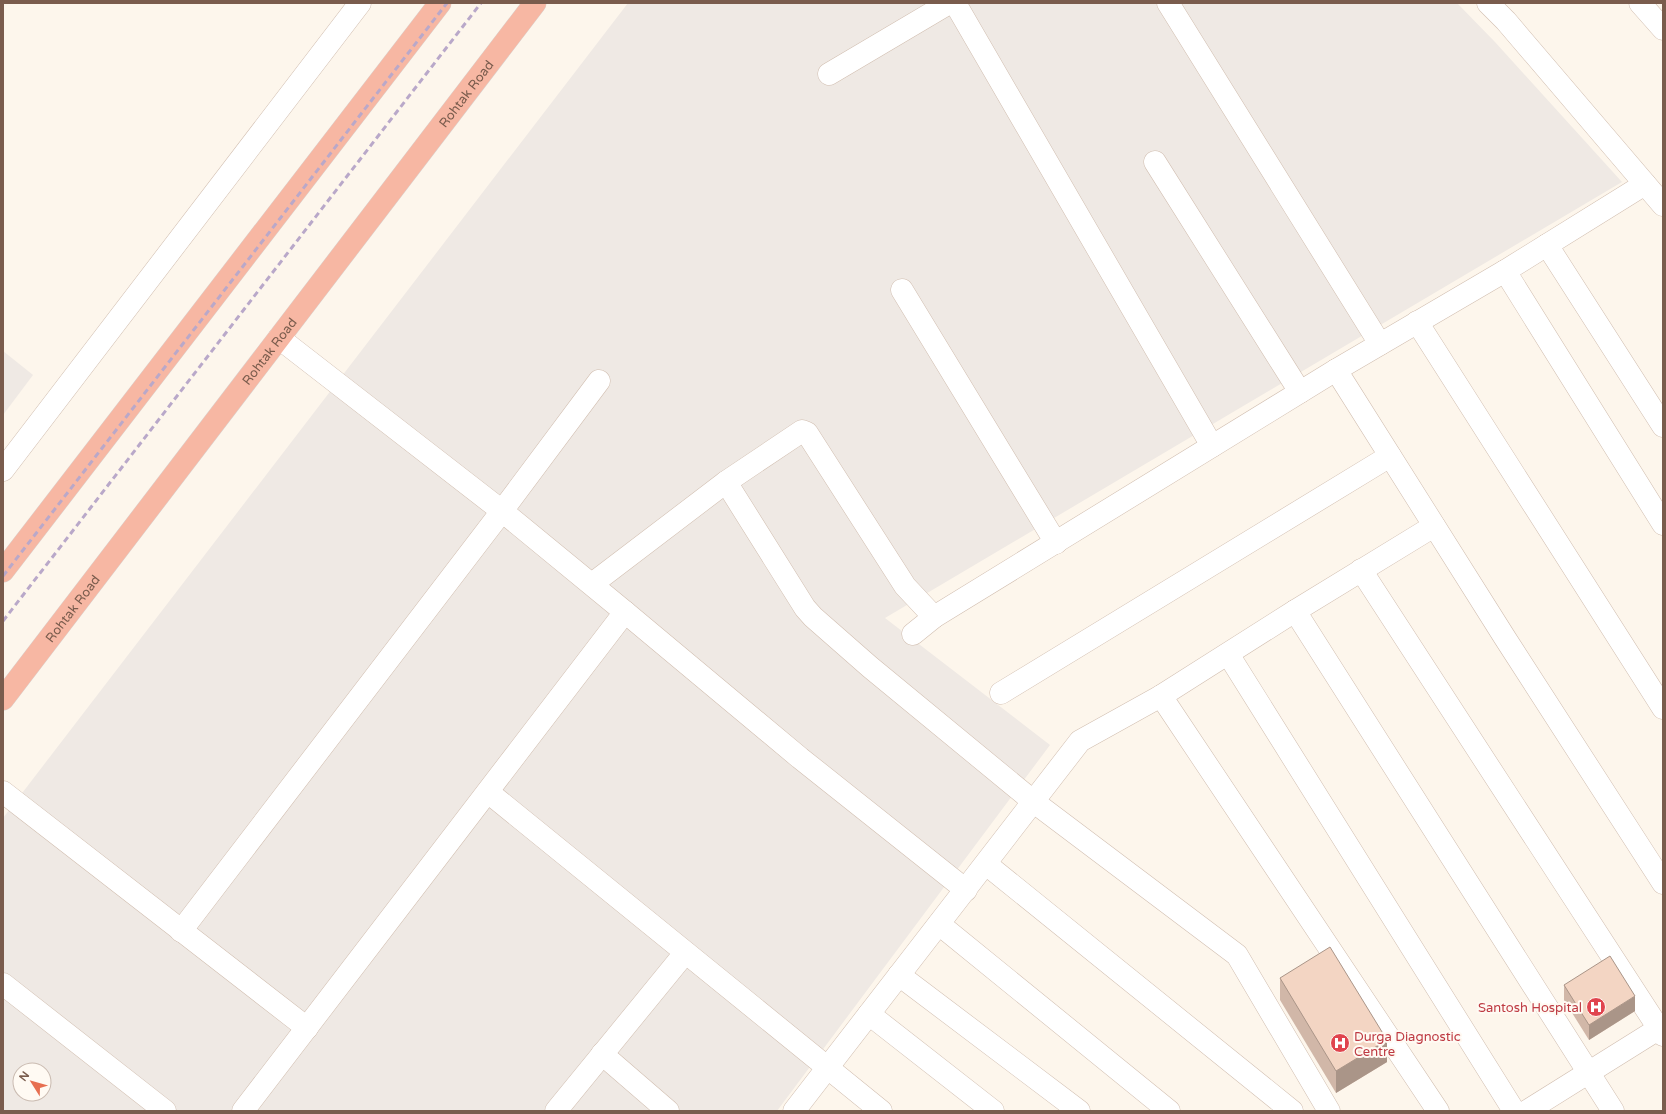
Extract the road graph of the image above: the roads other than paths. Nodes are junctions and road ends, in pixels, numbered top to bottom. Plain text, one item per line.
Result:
1 (440, 3) edge
2 (535, 3) edge
3 (949, 3) edge
4 (955, 3) edge
5 (1168, 3) edge
6 (1488, 3) edge
7 (1640, 3) edge
8 (357, 4) edge
9 (1663, 29) edge
10 (829, 74) dead end
11 (1155, 162) dead end
12 (1645, 184) junction
13 (1663, 205) edge
14 (1547, 245) junction
15 (1505, 272) junction
16 (902, 290) dead end
17 (1417, 322) junction
18 (279, 338) junction
19 (1380, 344) junction
20 (1336, 370) junction
21 (599, 381) dead end
22 (1300, 392) junction
23 (1663, 426) edge
24 (1212, 446) junction
25 (1390, 456) junction
26 (3, 470) edge
27 (726, 482) junction
28 (502, 512) junction
29 (1663, 524) edge
30 (1434, 526) junction
31 (1056, 543) junction
32 (1361, 570) junction
33 (3, 571) edge
34 (592, 584) junction
35 (1295, 611) junction
36 (625, 612) junction
37 (934, 617) junction
38 (913, 634) dead end
39 (1228, 654) junction
40 (1001, 693) dead end
41 (1161, 696) junction
42 (3, 699) edge
43 (1663, 708) edge
44 (3, 792) edge
45 (488, 792) junction
46 (1034, 802) junction
47 (986, 864) junction
48 (1663, 883) edge
49 (966, 890) junction
50 (939, 924) junction
51 (181, 930) junction
52 (685, 953) junction
53 (899, 975) junction
54 (3, 984) edge
55 (869, 1014) junction
56 (307, 1028) junction
57 (1662, 1030) edge
58 (602, 1054) junction
59 (827, 1068) junction
60 (1588, 1073) junction
61 (165, 1111) edge
62 (243, 1111) edge
63 (556, 1111) edge
64 (668, 1111) edge
65 (794, 1111) edge
66 (881, 1111) edge
67 (994, 1111) edge
68 (1079, 1111) edge
69 (1169, 1111) edge
70 (1292, 1111) edge
71 (1329, 1111) edge
72 (1438, 1111) edge
73 (1514, 1111) edge
74 (1527, 1111) edge
75 (1613, 1111) edge

1 - 33 highway
2 - 18 highway, Rohtak Road
3 - 10 street
4 - 24 street
5 - 19 street
6 - 12 street
7 - 9 street
8 - 26 street
11 - 22 street
12 - 13 street
12 - 14 street
14 - 15 street
14 - 23 street
15 - 17 street
15 - 29 street
16 - 31 street
17 - 19 street
17 - 43 street
18 - 28 street
18 - 42 highway, Rohtak Road
19 - 20 street
20 - 22 street
20 - 25 street
21 - 28 street
22 - 24 street
24 - 31 street
25 - 30 street
25 - 40 street
27 - 34 street
27 - 37 street
27 - 46 street
28 - 34 street
28 - 51 street
30 - 32 street
30 - 48 street
31 - 37 street
32 - 35 street
32 - 57 street
34 - 36 street
35 - 39 street
35 - 60 street
36 - 45 street
36 - 49 street
37 - 38 street
39 - 41 street
39 - 73 street
41 - 46 street
41 - 72 street
44 - 51 street
45 - 52 street
45 - 56 street
46 - 47 street
46 - 71 street
47 - 49 street
47 - 70 street
49 - 50 street
50 - 53 street
50 - 69 street
51 - 56 street
52 - 58 street
52 - 59 street
53 - 55 street
53 - 68 street
54 - 61 street
55 - 59 street
55 - 67 street
56 - 62 street
57 - 60 street
58 - 63 street
58 - 64 street
59 - 65 street
59 - 66 street
60 - 74 street
60 - 75 street

